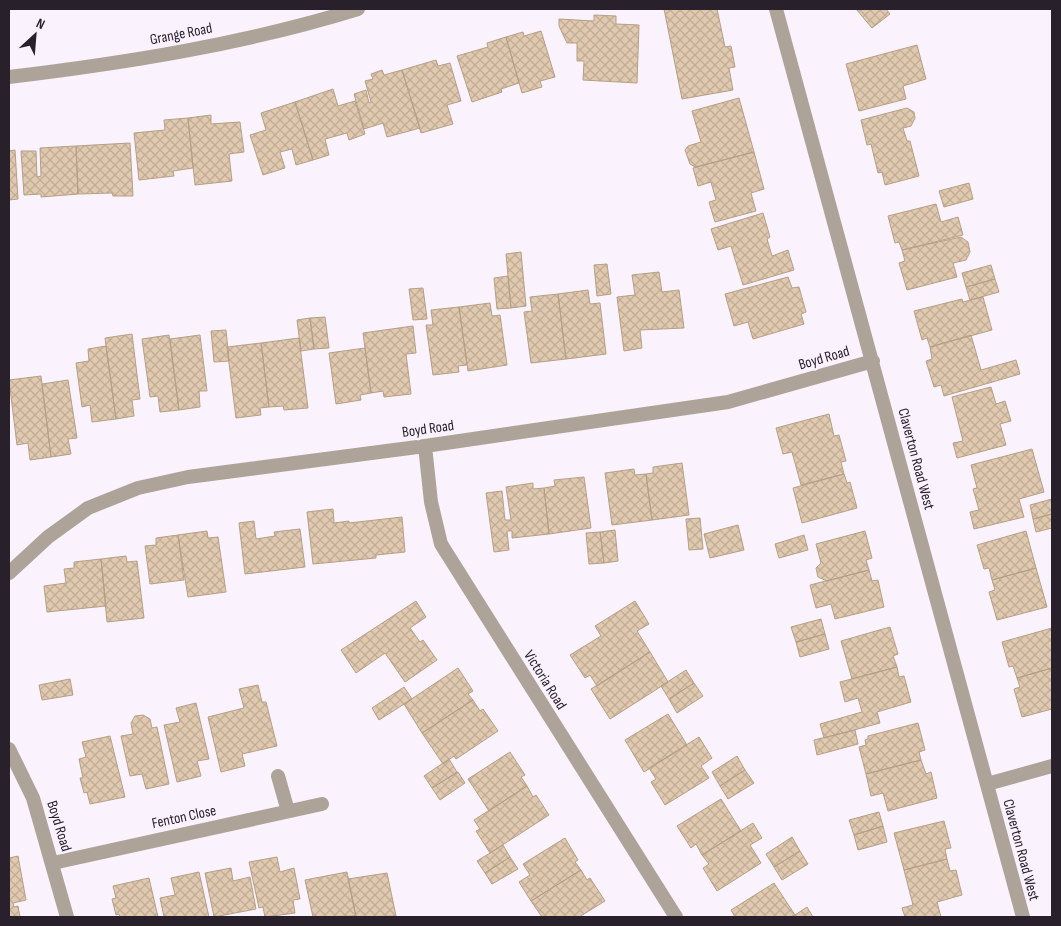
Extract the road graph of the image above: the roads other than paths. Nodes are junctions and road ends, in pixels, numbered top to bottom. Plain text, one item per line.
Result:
1 (358, 9) edge
2 (776, 9) edge
3 (9, 77) edge
4 (873, 361) junction
5 (425, 446) junction
6 (9, 572) edge
7 (9, 749) edge
8 (1052, 766) edge
9 (278, 776) dead end
10 (987, 784) junction
11 (322, 804) dead end
12 (288, 811) junction
13 (53, 863) junction
14 (67, 917) edge
15 (676, 917) edge
16 (1023, 917) edge

1 - 3 street, Grange Road
2 - 4 street, Claverton Road West
4 - 5 street, Boyd Road
4 - 10 street, Claverton Road West
5 - 6 street, Boyd Road
5 - 15 street, Victoria Road
7 - 13 street, Boyd Road
8 - 10 street
9 - 12 street
10 - 16 street, Claverton Road West
11 - 12 street, Fenton Close
12 - 13 street, Fenton Close
13 - 14 street, Boyd Road

